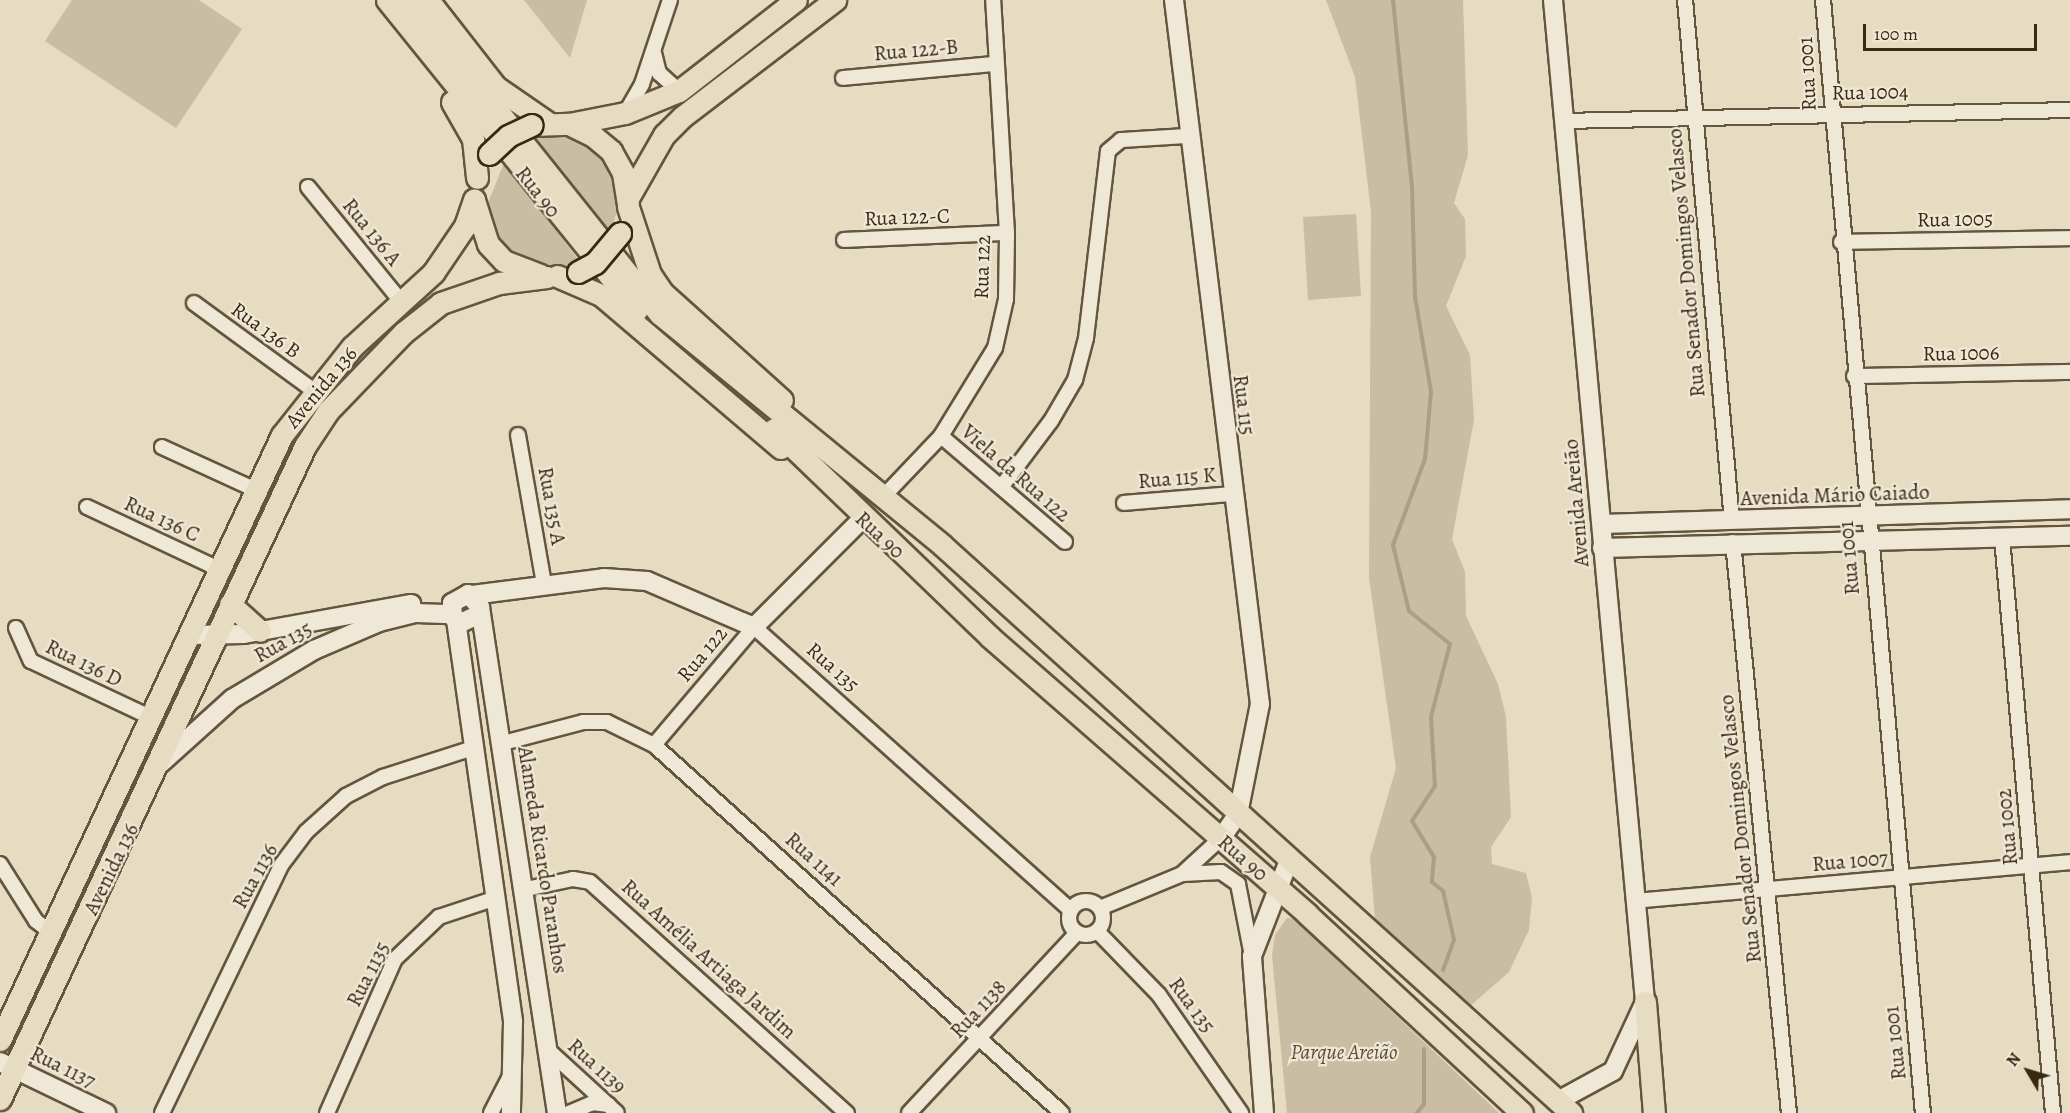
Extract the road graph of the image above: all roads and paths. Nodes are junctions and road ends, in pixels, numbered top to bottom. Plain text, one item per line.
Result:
1 (373, 0) edge
2 (387, 0) edge
3 (409, 0) edge
4 (428, 0) edge
5 (670, 0) edge
6 (796, 0) edge
7 (835, 0) edge
8 (993, 0) edge
9 (1174, 0) edge
10 (1553, 0) edge
11 (1684, 0) edge
12 (1823, 0) edge
13 (654, 53) junction
14 (994, 64) junction
15 (843, 78) dead end
16 (679, 91) junction
17 (2070, 110) edge
18 (625, 113) junction
19 (1830, 114) junction
20 (1694, 120) junction
21 (1563, 121) junction
22 (539, 123) junction
23 (569, 124) junction
24 (1187, 136) junction
25 (477, 178) junction
26 (308, 187) dead end
27 (474, 200) junction
28 (628, 203) junction
29 (1007, 233) junction
30 (2070, 238) edge
31 (844, 240) dead end
32 (1841, 242) junction
33 (552, 277) junction
34 (194, 303) dead end
35 (403, 304) junction
36 (2070, 372) edge
37 (1854, 376) junction
38 (313, 390) junction
39 (518, 435) dead end
40 (940, 436) junction
41 (162, 447) dead end
42 (843, 466) junction
43 (1002, 486) junction
44 (256, 490) junction
45 (1232, 494) junction
46 (883, 497) junction
47 (1124, 503) dead end
48 (87, 507) dead end
49 (2070, 509) edge
50 (856, 512) junction
51 (1867, 518) junction
52 (1732, 521) junction
53 (1602, 524) junction
54 (2070, 536) edge
55 (2002, 538) junction
56 (1868, 539) junction
57 (1065, 542) dead end
58 (1733, 542) junction
59 (1602, 548) junction
60 (219, 569) junction
61 (544, 584) junction
62 (230, 604) junction
63 (466, 608) junction
64 (754, 627) junction
65 (16, 628) dead end
66 (260, 631) junction
67 (191, 634) junction
68 (216, 636) junction
69 (166, 690) junction
70 (152, 718) junction
71 (502, 743) junction
72 (654, 745) junction
73 (473, 748) junction
74 (161, 763) junction
75 (143, 802) junction
76 (1238, 814) junction
77 (1221, 838) junction
78 (1290, 858) junction
79 (2070, 862) edge
80 (0, 864) edge
81 (2031, 865) junction
82 (1182, 874) junction
83 (1900, 877) junction
84 (526, 889) junction
85 (1279, 889) junction
86 (1766, 889) junction
87 (492, 899) junction
88 (1634, 901) junction
89 (1100, 908) junction
90 (1071, 910) junction
91 (1098, 931) junction
92 (1077, 933) junction
93 (53, 934) junction
94 (1251, 956) junction
95 (1645, 1002) junction
96 (981, 1035) junction
97 (0, 1040) edge
98 (548, 1050) junction
99 (7, 1066) edge
100 (510, 1076) junction
101 (0, 1099) edge
102 (1564, 1107) edge
103 (613, 1109) edge
104 (106, 1113) edge
105 (162, 1113) edge
106 (327, 1113) edge
107 (492, 1113) edge
108 (511, 1113) edge
109 (557, 1113) edge
110 (569, 1113) edge
111 (847, 1113) edge
112 (909, 1113) edge
113 (1062, 1113) edge
114 (1241, 1113) edge
115 (1264, 1113) edge
116 (1522, 1113) edge
117 (1654, 1113) edge
118 (1789, 1113) edge
119 (1923, 1113) edge
120 (2053, 1113) edge

1 - 25 main road
2 - 50 main road, Rua 90
3 - 42 main road, Rua 90
4 - 22 main road
5 - 13 street
6 - 16 main road
7 - 28 main road
8 - 14 street, Rua 122
9 - 24 street, Rua 115
10 - 21 street, Avenida Areião
11 - 20 street, Rua Senador Domingos Velasco
12 - 19 street, Rua 1001
13 - 16 street
13 - 18 street
14 - 15 street, Rua 122-B
14 - 29 street, Rua 122
16 - 18 main road
17 - 19 street, Rua 1004
18 - 23 main road
19 - 20 street, Rua 1004
19 - 32 street, Rua 1001
20 - 21 street, Rua 1004
20 - 52 street, Rua Senador Domingos Velasco
21 - 53 street, Avenida Areião
22 - 23 main road
22 - 25 main road, bridge
23 - 28 main road
24 - 43 street
24 - 45 street, Rua 115
25 - 27 main road
26 - 35 street, Rua 136 A
27 - 33 main road
27 - 35 main road, Avenida 136
28 - 33 main road, bridge
28 - 42 main road
29 - 31 street, Rua 122-C
29 - 40 street, Rua 122
30 - 32 street, Rua 1005
32 - 37 street, Rua 1001
33 - 50 main road
33 - 62 main road, Avenida 136
34 - 38 street, Rua 136 B
35 - 38 main road, Avenida 136
36 - 37 street, Rua 1006
37 - 51 street, Rua 1001
38 - 44 main road, Avenida 136
39 - 61 street, Rua 135 A
40 - 43 street, Viela da Rua 122
40 - 46 street, Rua 122
41 - 44 street
42 - 46 main road, Rua 90
43 - 57 street, Viela da Rua 122
44 - 60 main road, Avenida 136
45 - 47 street, Rua 115 K
45 - 76 street, Rua 115
46 - 76 main road, Rua 90
48 - 60 street, Rua 136 C
49 - 51 street, Avenida Mário Caiado
50 - 64 street, Rua 122
50 - 77 main road, Rua 90
51 - 52 street, Avenida Mário Caiado
51 - 56 street, Rua 1001
52 - 53 street, Avenida Mário Caiado
53 - 59 street, Avenida Areião
54 - 55 street, Avenida Mário Caiado
55 - 56 street, Avenida Mário Caiado
55 - 81 street, Rua 1002
56 - 58 street, Avenida Mário Caiado
56 - 83 street, Rua 1001
58 - 59 street, Avenida Mário Caiado
58 - 86 street, Rua Senador Domingos Velasco
59 - 88 street, Avenida Areião
60 - 67 main road, Avenida 136
61 - 63 street, Rua 135
61 - 64 street, Rua 135
62 - 66 main road
62 - 68 main road, Avenida 136
63 - 66 street, Rua 135
63 - 71 street, Alameda Ricardo Paranhos
63 - 73 street
63 - 74 street, Rua 135
64 - 72 street, Rua 122
64 - 90 street, Rua 135
65 - 70 street, Rua 136 D
66 - 68 street, Rua 135
67 - 68 street
67 - 69 main road, Avenida 136
68 - 74 main road, Avenida 136
69 - 70 main road, Avenida 136
69 - 75 main road
70 - 93 main road, Avenida 136
71 - 72 street, Rua 1141
71 - 84 street, Alameda Ricardo Paranhos
72 - 96 street, Rua 1141
73 - 87 street
73 - 105 street, Rua 1136
74 - 75 main road, Avenida 136
75 - 99 main road, Avenida 136
76 - 77 street
76 - 78 main road, Rua 90
77 - 82 street
77 - 85 main road, Rua 90
78 - 85 street
78 - 102 main road, Rua 90
79 - 81 street, Rua 1007
80 - 93 street
81 - 83 street, Rua 1007
81 - 120 street, Rua 1002
82 - 89 street
82 - 94 street
83 - 86 street, Rua 1007
83 - 119 street, Rua 1001
84 - 98 street, Alameda Ricardo Paranhos
84 - 111 street, Rua Amélia Artiaga Jardim
85 - 94 street
85 - 116 main road, Rua 90
86 - 88 street, Rua 1007
86 - 118 street, Rua Senador Domingos Velasco
87 - 100 street
87 - 106 street, Rua 1135
88 - 95 street, Avenida Areião
89 - 90 street
89 - 91 street
90 - 92 street
91 - 92 street
91 - 114 street, Rua 135
92 - 96 street, Rua 1138
93 - 97 main road, Avenida 136
94 - 115 street
95 - 102 street
95 - 117 main road
96 - 112 street, Rua 1138
96 - 113 street, Rua 1141
98 - 103 street, Rua 1139
98 - 109 street, Alameda Ricardo Paranhos
99 - 101 main road, Avenida 136
99 - 104 street, Rua 1137
100 - 107 street
100 - 108 street
103 - 110 street

